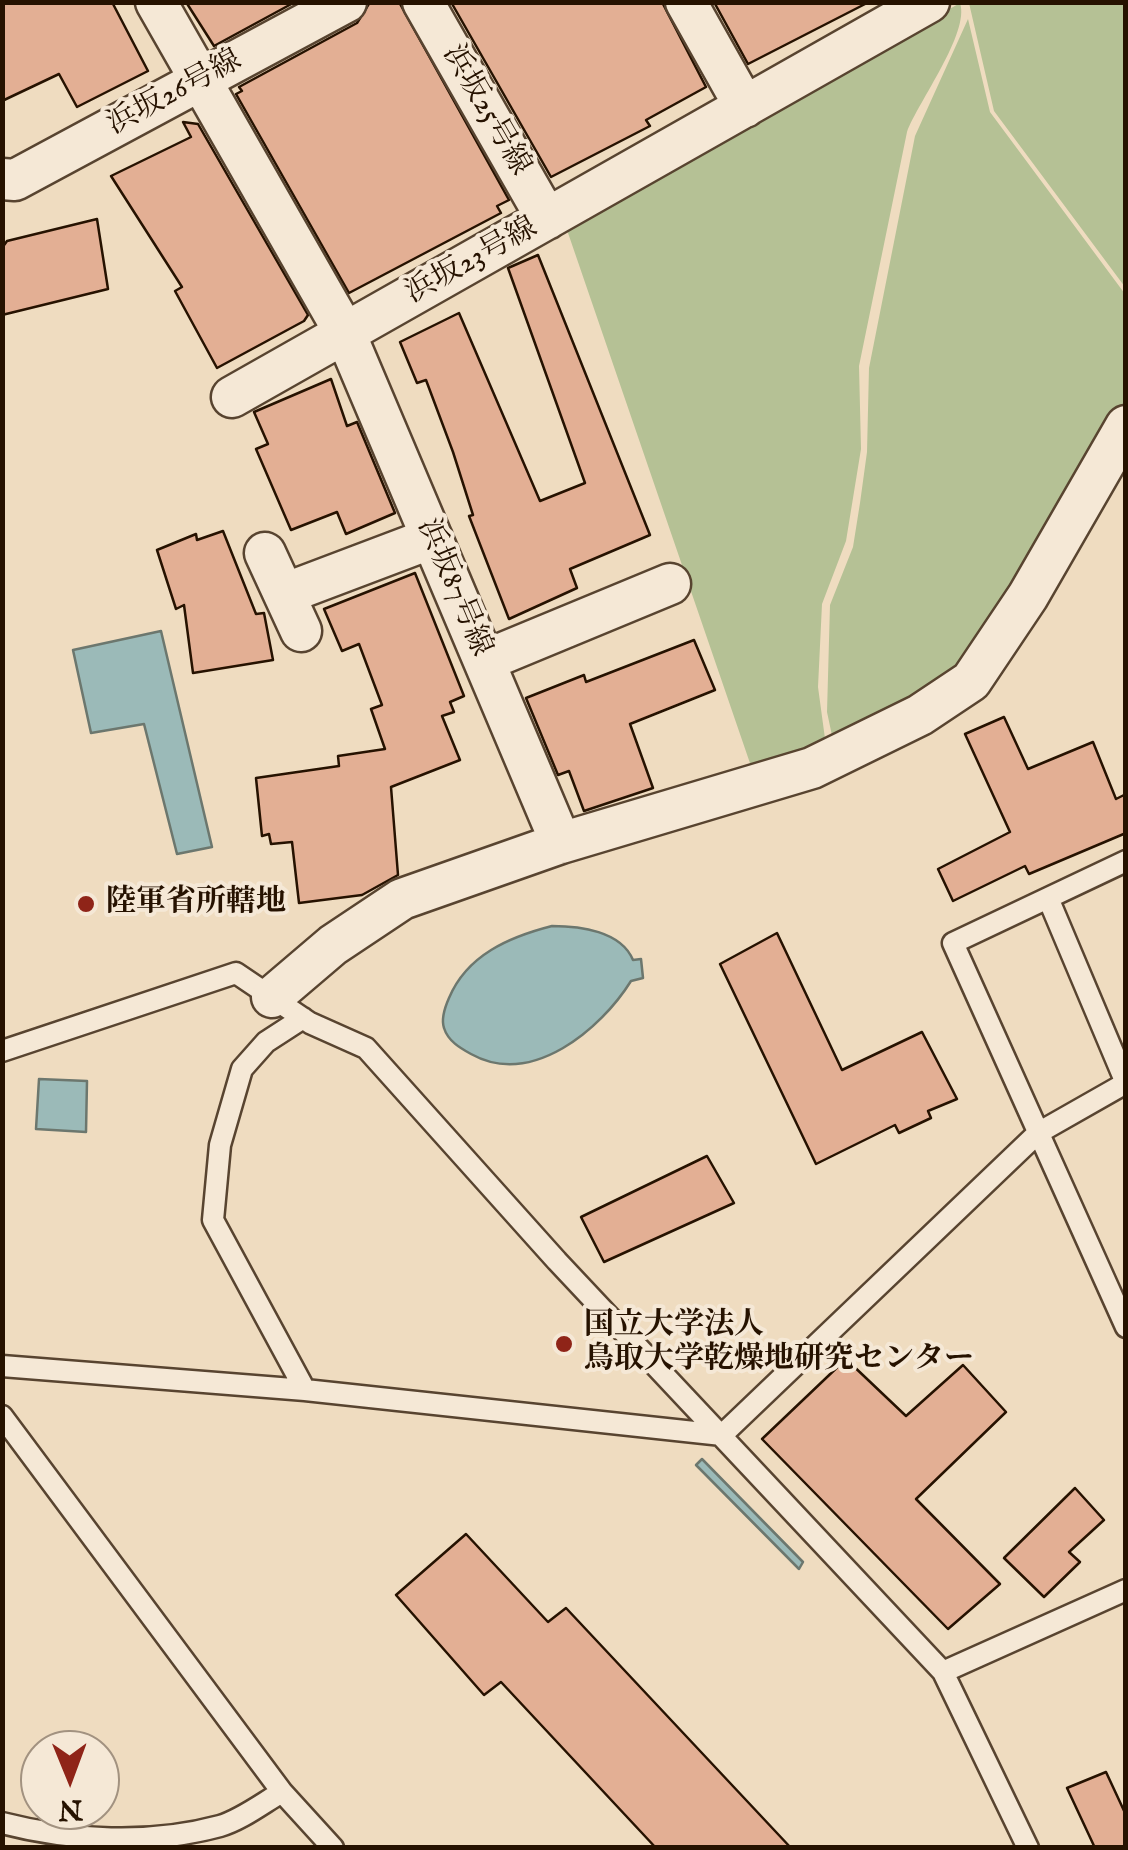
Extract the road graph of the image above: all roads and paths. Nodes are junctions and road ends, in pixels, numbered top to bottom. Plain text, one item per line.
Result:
1 (156, 2) edge
2 (346, 2) edge
3 (423, 2) edge
4 (686, 2) edge
5 (930, 3) edge
6 (198, 82) junction
7 (744, 108) junction
8 (2, 180) edge
9 (546, 219) junction
10 (345, 333) junction
11 (232, 397) dead end
12 (1126, 426) edge
13 (432, 538) junction
14 (265, 553) dead end
15 (670, 584) dead end
16 (284, 594) junction
17 (300, 631) dead end
18 (484, 661) junction
19 (562, 844) junction
20 (1126, 861) edge
21 (1048, 898) junction
22 (288, 1008) junction
23 (2, 1051) edge
24 (1038, 1133) junction
25 (1126, 1327) edge
26 (2, 1366) edge
27 (305, 1390) junction
28 (2, 1416) edge
29 (722, 1434) junction
30 (1126, 1590) edge
31 (943, 1672) junction
32 (282, 1792) junction
33 (2, 1824) edge
34 (333, 1848) edge
35 (1028, 1848) edge

1 - 6 street
2 - 6 street, 浜坂26号線
3 - 9 street, 浜坂25号線
4 - 7 street
5 - 7 street, 浜坂23号線
6 - 8 street, 浜坂26号線
6 - 10 street
7 - 9 street, 浜坂23号線
9 - 10 street, 浜坂23号線
10 - 11 street, 浜坂23号線
10 - 13 street, 浜坂87号線
12 - 19 street
13 - 16 street
13 - 18 street, 浜坂87号線
14 - 16 street
15 - 18 street
16 - 17 street
18 - 19 street, 浜坂87号線
19 - 22 street
20 - 21 lane
21 - 24 lane
21 - 24 lane
22 - 23 lane
22 - 27 lane
22 - 29 lane
24 - 25 lane
24 - 29 lane
26 - 27 lane
27 - 29 lane
28 - 32 lane
29 - 31 lane
30 - 31 lane
31 - 35 lane
32 - 33 lane
32 - 34 lane

